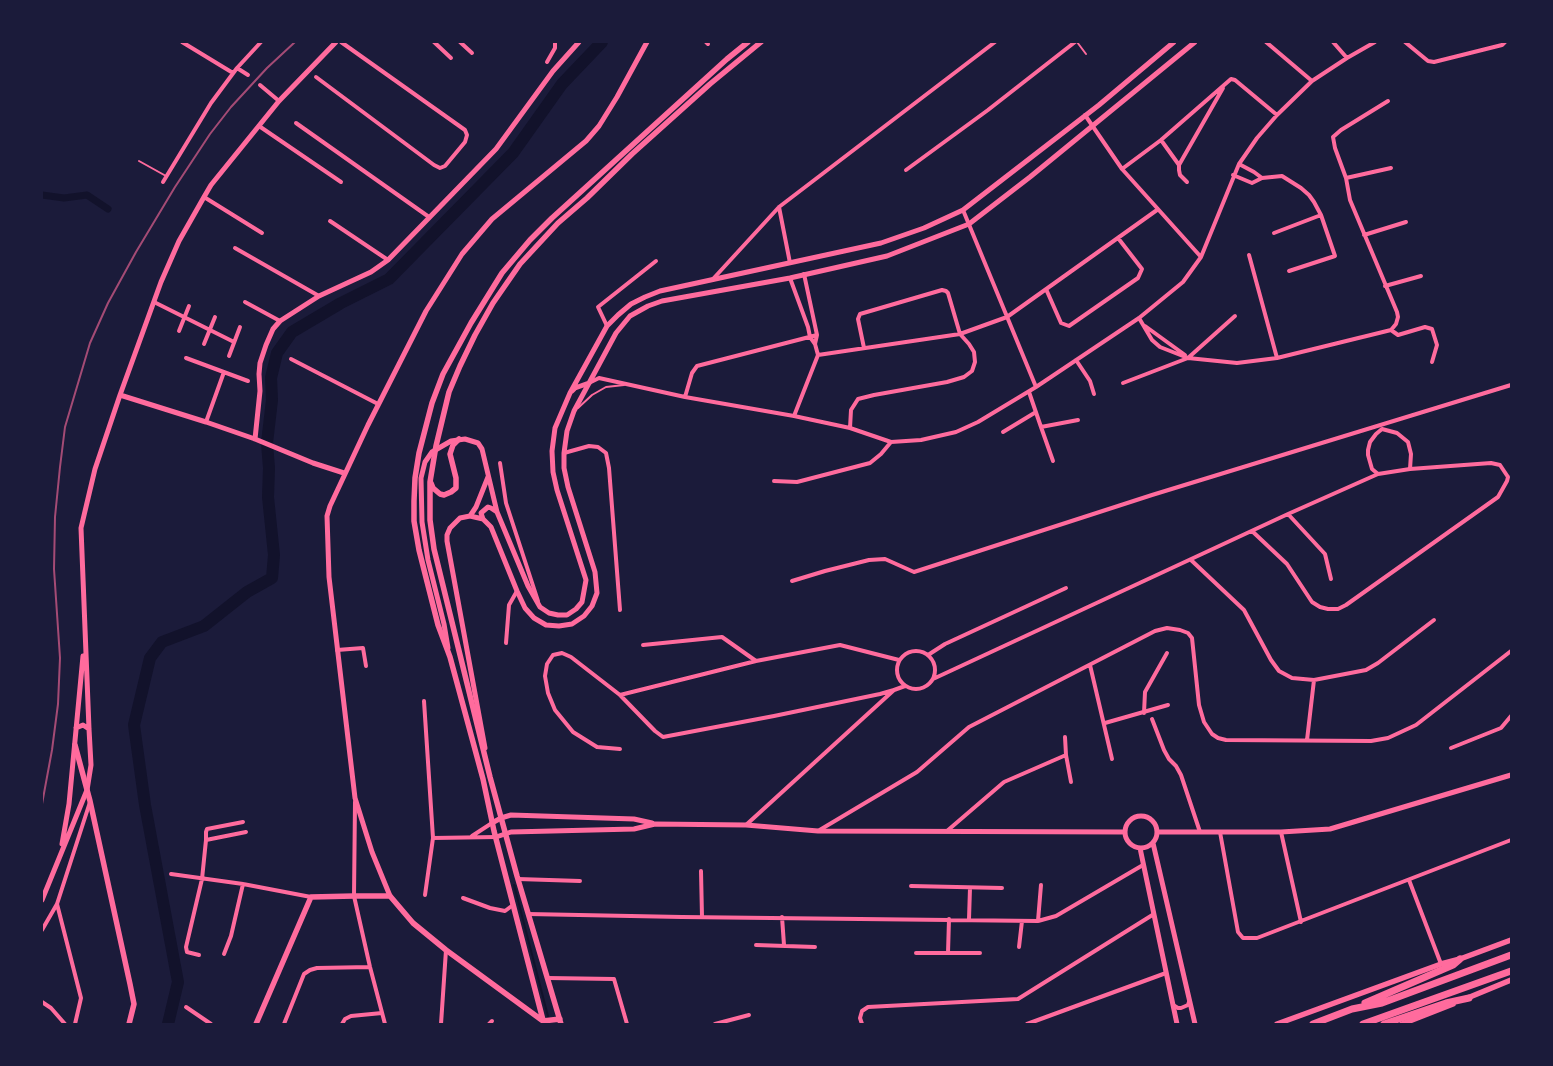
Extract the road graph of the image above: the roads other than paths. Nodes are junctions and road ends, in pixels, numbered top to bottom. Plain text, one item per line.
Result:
1 (182, 42) edge
2 (261, 42) edge
3 (336, 42) edge
4 (341, 42) edge
5 (434, 42) edge
6 (460, 42) edge
7 (555, 42) edge
8 (579, 42) edge
9 (647, 42) edge
10 (748, 42) edge
11 (760, 42) edge
12 (995, 42) edge
13 (1076, 42) edge
14 (1174, 42) edge
15 (1195, 42) edge
16 (1266, 42) edge
17 (1333, 42) edge
18 (1375, 42) edge
19 (1405, 42) edge
20 (1505, 42) edge
21 (472, 53) dead end
22 (1086, 54) dead end
23 (451, 58) dead end
24 (1347, 58) junction
25 (547, 62) dead end
26 (237, 68) junction
27 (233, 73) junction
28 (248, 75) dead end
29 (316, 78) dead end
30 (1312, 81) junction
31 (1225, 84) junction
32 (260, 85) dead end
33 (1388, 101) dead end
34 (279, 102) junction
35 (1085, 115) junction
36 (1277, 115) junction
37 (296, 123) dead end
38 (259, 126) junction
39 (1093, 126) junction
40 (1161, 140) junction
41 (139, 161) dead end
42 (1239, 164) junction
43 (1179, 165) junction
44 (1122, 168) junction
45 (1391, 168) dead end
46 (906, 170) dead end
47 (1233, 175) junction
48 (167, 177) junction
49 (1262, 178) junction
50 (1346, 178) junction
51 (163, 182) dead end
52 (341, 182) dead end
53 (1187, 182) dead end
54 (204, 197) junction
55 (779, 207) junction
56 (964, 210) junction
57 (1157, 210) junction
58 (1321, 215) junction
59 (429, 217) junction
60 (330, 222) dead end
61 (1406, 222) dead end
62 (969, 224) junction
63 (262, 233) dead end
64 (1274, 233) dead end
65 (1364, 235) junction
66 (1118, 238) junction
67 (235, 248) dead end
68 (1249, 255) dead end
69 (1200, 257) junction
70 (388, 260) junction
71 (656, 261) dead end
72 (790, 263) junction
73 (1289, 271) dead end
74 (804, 274) junction
75 (1421, 276) dead end
76 (790, 278) junction
77 (713, 280) junction
78 (1385, 286) junction
79 (1046, 289) junction
80 (319, 296) junction
81 (154, 302) junction
82 (245, 302) dead end
83 (189, 306) dead end
84 (1235, 316) dead end
85 (215, 317) dead end
86 (1007, 317) junction
87 (184, 318) junction
88 (1139, 318) junction
89 (280, 321) junction
90 (1143, 324) junction
91 (607, 326) junction
92 (240, 327) dead end
93 (210, 330) junction
94 (1391, 330) junction
95 (179, 331) dead end
96 (960, 334) junction
97 (818, 335) junction
98 (810, 337) junction
99 (234, 342) junction
100 (204, 344) dead end
101 (815, 344) junction
102 (864, 348) junction
103 (818, 355) junction
104 (229, 356) dead end
105 (186, 358) dead end
106 (1188, 358) junction
107 (1277, 358) junction
108 (291, 359) dead end
109 (1076, 360) junction
110 (1432, 362) dead end
111 (582, 370) junction
112 (224, 372) junction
113 (594, 373) junction
114 (248, 381) dead end
115 (588, 383) junction
116 (1123, 383) dead end
117 (629, 384) junction
118 (1511, 385) edge
119 (578, 387) junction
120 (1036, 387) junction
121 (1029, 392) junction
122 (570, 393) junction
123 (1094, 394) dead end
124 (120, 395) junction
125 (685, 397) junction
126 (580, 399) junction
127 (378, 404) junction
128 (574, 411) junction
129 (1036, 412) junction
130 (794, 416) junction
131 (1078, 420) dead end
132 (206, 422) junction
133 (1041, 427) junction
134 (1382, 427) junction
135 (850, 428) junction
136 (1003, 432) dead end
137 (459, 439) junction
138 (257, 440) junction
139 (891, 442) junction
140 (564, 453) junction
141 (1053, 461) dead end
142 (500, 463) dead end
143 (1410, 469) junction
144 (344, 473) junction
145 (1378, 474) junction
146 (1509, 475) edge
147 (488, 476) junction
148 (774, 481) dead end
149 (430, 482) junction
150 (497, 512) junction
151 (1288, 514) junction
152 (470, 516) junction
153 (483, 519) junction
154 (1252, 531) junction
155 (1191, 560) junction
156 (1331, 579) dead end
157 (792, 581) dead end
158 (1066, 588) dead end
159 (517, 591) junction
160 (540, 607) junction
161 (620, 610) dead end
162 (1434, 620) dead end
163 (85, 637) junction
164 (506, 643) dead end
165 (643, 645) dead end
166 (338, 650) junction
167 (1511, 651) edge
168 (1167, 653) dead end
169 (928, 655) junction
170 (450, 657) junction
171 (899, 660) junction
172 (756, 661) junction
173 (1090, 665) junction
174 (366, 666) dead end
175 (933, 679) junction
176 (1314, 680) junction
177 (905, 686) junction
178 (894, 690) junction
179 (620, 695) junction
180 (424, 701) dead end
181 (1168, 705) dead end
182 (1144, 712) junction
183 (1511, 716) edge
184 (1152, 719) dead end
185 (1105, 723) junction
186 (76, 728) junction
187 (89, 729) junction
188 (1065, 737) dead end
189 (1307, 740) junction
190 (74, 745) junction
191 (1451, 748) dead end
192 (620, 749) dead end
193 (1066, 755) junction
194 (1112, 759) dead end
195 (1511, 775) edge
196 (490, 777) junction
197 (1071, 782) dead end
198 (87, 790) junction
199 (355, 798) junction
200 (90, 801) junction
201 (501, 818) junction
202 (243, 822) dead end
203 (492, 823) junction
204 (655, 824) junction
205 (746, 825) junction
206 (818, 831) junction
207 (947, 831) junction
208 (246, 832) dead end
209 (1125, 832) junction
210 (1158, 832) junction
211 (1200, 832) junction
212 (1220, 832) junction
213 (1281, 832) junction
214 (495, 834) junction
215 (506, 834) junction
216 (472, 837) junction
217 (433, 838) junction
218 (206, 840) junction
219 (1511, 840) edge
220 (1153, 843) junction
221 (1140, 848) junction
222 (60, 855) junction
223 (1143, 865) junction
224 (701, 871) dead end
225 (171, 874) dead end
226 (518, 877) junction
227 (202, 879) junction
228 (506, 879) junction
229 (1408, 880) junction
230 (580, 881) dead end
231 (243, 884) junction
232 (1041, 885) dead end
233 (911, 886) dead end
234 (970, 888) junction
235 (1002, 888) dead end
236 (425, 895) dead end
237 (354, 896) junction
238 (390, 896) junction
239 (311, 897) junction
240 (463, 898) dead end
241 (42, 900) edge
242 (57, 904) junction
243 (513, 905) junction
244 (528, 914) junction
245 (1154, 914) junction
246 (702, 917) junction
247 (782, 917) junction
248 (949, 919) junction
249 (969, 919) junction
250 (1038, 920) junction
251 (1022, 921) junction
252 (1301, 922) junction
253 (42, 930) edge
254 (1511, 940) edge
255 (756, 945) dead end
256 (784, 945) junction
257 (1019, 946) dead end
258 (815, 947) dead end
259 (446, 950) junction
260 (916, 953) dead end
261 (948, 953) junction
262 (980, 953) dead end
263 (224, 954) dead end
264 (200, 955) dead end
265 (1511, 955) edge
266 (1460, 959) junction
267 (1441, 964) junction
268 (370, 967) junction
269 (1511, 971) edge
270 (1166, 973) junction
271 (548, 978) junction
272 (1511, 980) edge
273 (1469, 998) junction
274 (42, 1002) edge
275 (1190, 1002) junction
276 (1173, 1005) junction
277 (186, 1006) dead end
278 (1352, 1008) junction
279 (382, 1013) junction
280 (749, 1015) dead end
281 (560, 1021) edge
282 (543, 1023) edge
283 (65, 1024) edge
284 (75, 1024) edge
285 (129, 1024) edge
286 (211, 1024) edge
287 (256, 1024) edge
288 (284, 1024) edge
289 (342, 1024) edge
290 (385, 1024) edge
291 (441, 1024) edge
292 (627, 1024) edge
293 (715, 1024) edge
294 (862, 1024) edge
295 (1027, 1024) edge
296 (1177, 1024) edge
297 (1195, 1024) edge
298 (1277, 1024) edge
299 (1313, 1024) edge
300 (1363, 1024) edge
301 (1384, 1024) edge
302 (1402, 1024) edge

1 - 27 street
2 - 26 street
3 - 34 street
4 - 29 street
5 - 23 street
6 - 21 street
7 - 25 street
8 - 59 street
9 - 127 street
10 - 170 main road
11 - 149 main road
12 - 55 street
13 - 22 lane
13 - 46 street
14 - 35 street
15 - 39 street
16 - 30 street
17 - 24 street
18 - 24 street
19 - 20 street
24 - 30 street
26 - 27 street
26 - 28 street
27 - 48 street
30 - 36 street
31 - 36 street
31 - 40 street
31 - 43 street
32 - 34 street
33 - 50 street
34 - 38 street
35 - 39 street
35 - 56 street
36 - 42 street
37 - 59 street
38 - 52 street
38 - 54 street
39 - 44 street
39 - 62 street
40 - 43 street
40 - 44 street
41 - 48 lane
42 - 47 street
42 - 49 street
43 - 53 street
44 - 57 street
45 - 50 street
47 - 49 street
47 - 69 street
48 - 51 street
49 - 58 street
50 - 65 street
54 - 63 street
54 - 81 street
55 - 72 street
55 - 77 street
56 - 62 street
56 - 72 street
57 - 66 street
57 - 69 street
58 - 64 street
58 - 73 street
59 - 70 street
60 - 70 street
61 - 65 street
62 - 74 street
62 - 86 street
65 - 78 street
66 - 79 street
66 - 79 street
67 - 80 street
68 - 107 street
69 - 88 street
70 - 80 street
71 - 91 street
72 - 77 street
74 - 76 street
74 - 97 street
75 - 78 street
76 - 98 street
76 - 113 street
77 - 91 street
78 - 94 street
79 - 86 street
80 - 89 street
81 - 87 street
81 - 124 street
82 - 89 street
83 - 87 street
84 - 106 street
85 - 93 street
86 - 96 street
86 - 120 street
87 - 93 street
87 - 95 street
88 - 90 street
88 - 109 street
89 - 138 street
90 - 106 street
90 - 106 street
91 - 111 street
92 - 99 street
93 - 99 street
93 - 100 street
94 - 107 street
94 - 110 street
96 - 102 street
96 - 102 street
96 - 135 street
97 - 98 street
97 - 101 street
98 - 101 street
98 - 125 street
99 - 104 street
101 - 103 street
102 - 103 street
103 - 130 street
105 - 112 street
106 - 107 street
106 - 116 street
108 - 127 street
109 - 120 street
109 - 123 street
111 - 113 street
111 - 122 street
112 - 114 street
112 - 132 street
113 - 115 street
115 - 117 street
115 - 119 street
115 - 126 street
117 - 125 street
117 - 128 lane
118 - 134 street
119 - 122 street
119 - 126 street
120 - 121 street
121 - 129 street
121 - 139 street
122 - 160 street
124 - 132 street
124 - 163 street
125 - 130 street
126 - 128 street
127 - 144 street
128 - 140 street
129 - 133 street
129 - 136 street
130 - 135 street
131 - 133 street
132 - 138 street
133 - 141 street
134 - 143 street
134 - 145 street
134 - 157 street
135 - 139 street
137 - 147 street
137 - 149 main road
137 - 170 street
138 - 144 street
139 - 148 street
140 - 159 street
140 - 161 street
142 - 160 street
143 - 145 street
143 - 146 street
144 - 166 street
145 - 151 street
146 - 154 street
147 - 150 street
147 - 152 street
149 - 196 main road
150 - 153 street
150 - 160 street
151 - 154 street
151 - 156 street
152 - 153 street
152 - 196 street
153 - 159 street
154 - 155 street
155 - 175 street
155 - 176 street
158 - 169 street
159 - 164 street
162 - 176 street
163 - 186 street
163 - 187 street
165 - 172 street
166 - 174 street
166 - 199 street
167 - 189 street
168 - 182 street
169 - 171 street
169 - 175 street
170 - 203 main road
171 - 172 street
171 - 177 street
172 - 179 street
173 - 185 street
173 - 189 street
173 - 206 street
175 - 177 street
176 - 189 street
177 - 178 street
178 - 179 street
178 - 205 street
179 - 192 street
180 - 217 street
181 - 182 street
182 - 185 street
183 - 191 street
184 - 211 street
185 - 194 street
186 - 187 street
186 - 190 street
187 - 198 street
188 - 193 street
190 - 198 main road
190 - 222 street
193 - 197 street
193 - 207 street
195 - 213 street
196 - 201 main road
198 - 200 main road
198 - 222 street
199 - 237 street
199 - 238 street
200 - 242 street
200 - 285 main road
201 - 203 street
201 - 204 street
201 - 215 main road
202 - 218 street
203 - 214 main road
203 - 216 street
204 - 205 street
204 - 215 street
205 - 206 street
206 - 207 street
207 - 209 street
208 - 218 street
209 - 210 street
209 - 221 street
210 - 211 street
210 - 220 street
211 - 212 street
212 - 213 street
212 - 252 street
213 - 252 street
214 - 215 street
214 - 216 street
214 - 228 main road
215 - 226 main road
216 - 217 street
217 - 236 street
218 - 227 street
219 - 229 street
220 - 221 street
220 - 275 street
221 - 223 street
222 - 241 street
223 - 245 street
223 - 250 street
224 - 246 street
225 - 227 street
226 - 228 main road
226 - 230 street
226 - 244 main road
227 - 231 street
227 - 264 street
228 - 243 main road
229 - 252 street
229 - 267 street
231 - 239 street
231 - 263 street
232 - 250 street
233 - 234 street
234 - 235 street
234 - 249 street
237 - 238 main road
237 - 239 main road
237 - 268 street
238 - 259 main road
239 - 287 main road
240 - 243 street
242 - 253 street
242 - 284 street
243 - 282 main road
244 - 246 street
244 - 271 main road
245 - 270 street
245 - 294 street
246 - 247 street
247 - 248 street
247 - 256 street
248 - 249 street
248 - 261 street
249 - 251 street
250 - 251 street
251 - 257 street
254 - 266 main road
255 - 256 street
256 - 258 street
259 - 282 main road
259 - 291 street
260 - 261 street
261 - 262 street
265 - 278 highway
266 - 267 main road
266 - 278 highway
267 - 298 main road
268 - 279 street
268 - 288 street
269 - 300 highway
270 - 276 street
270 - 295 street
271 - 281 main road
271 - 292 street
272 - 273 main road
273 - 301 highway
273 - 302 main road
274 - 283 street
275 - 276 street
275 - 297 street
276 - 296 street
277 - 286 street
278 - 299 highway
279 - 289 street
279 - 290 street
280 - 293 street
281 - 282 main road

